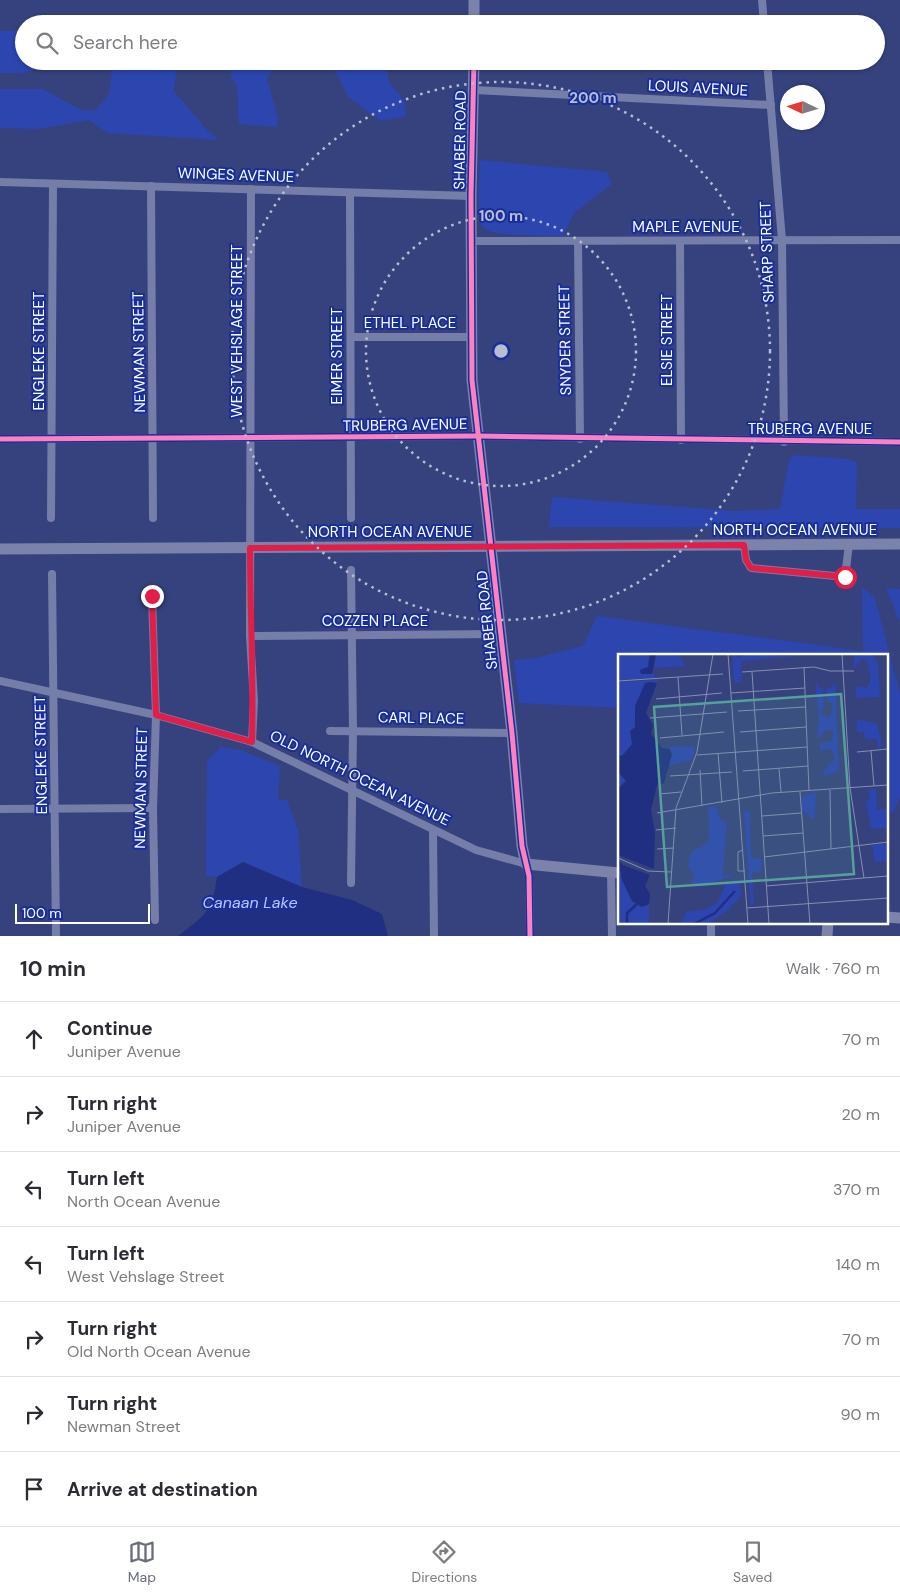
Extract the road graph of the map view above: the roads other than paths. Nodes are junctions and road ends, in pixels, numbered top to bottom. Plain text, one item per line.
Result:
1 (474, 0) edge
2 (762, 0) edge
3 (474, 15) edge
4 (763, 15) edge
5 (474, 70) edge
6 (768, 70) edge
7 (474, 90) junction
8 (771, 105) junction
9 (0, 182) edge
10 (53, 184) junction
11 (152, 186) junction
12 (251, 189) junction
13 (350, 193) junction
14 (471, 196) junction
15 (782, 240) junction
16 (900, 240) edge
17 (472, 241) junction
18 (578, 241) junction
19 (680, 241) junction
20 (351, 337) junction
21 (470, 337) junction
22 (478, 436) junction
23 (53, 438) junction
24 (250, 438) junction
25 (350, 438) junction
26 (154, 439) junction
27 (580, 439) junction
28 (0, 440) edge
29 (681, 440) junction
30 (784, 442) junction
31 (900, 442) edge
32 (51, 518) dead end
33 (153, 518) dead end
34 (351, 518) dead end
35 (849, 544) junction
36 (900, 544) edge
37 (744, 545) junction
38 (491, 547) junction
39 (250, 548) junction
40 (0, 549) edge
41 (351, 570) dead end
42 (52, 574) dead end
43 (152, 596) dead end
44 (501, 634) junction
45 (352, 635) junction
46 (250, 636) junction
47 (0, 681) edge
48 (54, 693) junction
49 (156, 715) junction
50 (330, 731) dead end
51 (353, 731) junction
52 (512, 733) junction
53 (252, 742) junction
54 (352, 790) junction
55 (56, 808) junction
56 (153, 808) junction
57 (0, 809) edge
58 (433, 830) junction
59 (526, 864) junction
60 (615, 872) edge
61 (351, 882) dead end
62 (155, 920) dead end
63 (56, 936) edge
64 (434, 936) edge
65 (530, 936) edge
66 (612, 936) edge

1 - 3 street
2 - 4 street
5 - 7 street, SHABER ROAD
6 - 8 street, SHARP STREET
7 - 8 street, LOUIS AVENUE
7 - 14 street, SHABER ROAD
8 - 15 street, SHARP STREET
9 - 10 street, WINGES AVENUE
10 - 11 street, WINGES AVENUE
10 - 23 street, ENGLEKE STREET
11 - 12 street, WINGES AVENUE
11 - 26 street, NEWMAN STREET
12 - 13 street, WINGES AVENUE
12 - 24 street, WEST VEHSLAGE STREET
13 - 14 street, WINGES AVENUE
13 - 20 street, EIMER STREET
14 - 17 street, SHABER ROAD
15 - 16 street, MAPLE AVENUE
15 - 19 street, MAPLE AVENUE
15 - 30 street, SHARP STREET
17 - 18 street, MAPLE AVENUE
17 - 21 street, SHABER ROAD
18 - 19 street, MAPLE AVENUE
18 - 27 street, SNYDER STREET
19 - 29 street, ELSIE STREET
20 - 21 street, ETHEL PLACE
20 - 25 street, EIMER STREET
21 - 22 street, SHABER ROAD
22 - 25 street, TRUBERG AVENUE
22 - 27 street, TRUBERG AVENUE
22 - 38 street, SHABER ROAD
23 - 26 street, TRUBERG AVENUE
23 - 28 street, TRUBERG AVENUE
23 - 32 street, ENGLEKE STREET
24 - 25 street, TRUBERG AVENUE
24 - 26 street, TRUBERG AVENUE
24 - 39 street, WEST VEHSLAGE STREET
25 - 34 street, EIMER STREET
26 - 33 street, NEWMAN STREET
27 - 29 street, TRUBERG AVENUE
29 - 30 street, TRUBERG AVENUE
30 - 31 street, TRUBERG AVENUE
35 - 36 street, NORTH OCEAN AVENUE
35 - 37 street, NORTH OCEAN AVENUE
35 - 37 street
37 - 38 street, NORTH OCEAN AVENUE
38 - 39 street, NORTH OCEAN AVENUE
38 - 44 street, SHABER ROAD
39 - 40 street, NORTH OCEAN AVENUE
39 - 46 street, WEST VEHSLAGE STREET
41 - 45 street
42 - 48 street, ENGLEKE STREET
43 - 49 street, NEWMAN STREET
44 - 45 street, COZZEN PLACE
44 - 52 street, SHABER ROAD
45 - 46 street, COZZEN PLACE
45 - 51 street
46 - 53 street, WEST VEHSLAGE STREET
47 - 48 street, OLD NORTH OCEAN AVENUE
48 - 49 street, OLD NORTH OCEAN AVENUE
48 - 55 street, ENGLEKE STREET
49 - 53 street, OLD NORTH OCEAN AVENUE
49 - 56 street, NEWMAN STREET
50 - 51 street, CARL PLACE
51 - 52 street, CARL PLACE
51 - 54 street
52 - 59 street, SHABER ROAD
53 - 54 street, OLD NORTH OCEAN AVENUE
54 - 58 street, OLD NORTH OCEAN AVENUE
54 - 61 street
55 - 56 street
55 - 57 street
55 - 63 street, ENGLEKE STREET
56 - 62 street, NEWMAN STREET
58 - 59 street, OLD NORTH OCEAN AVENUE
58 - 64 street
59 - 60 street, OLD NORTH OCEAN AVENUE
59 - 65 street, SHABER ROAD
60 - 66 street

